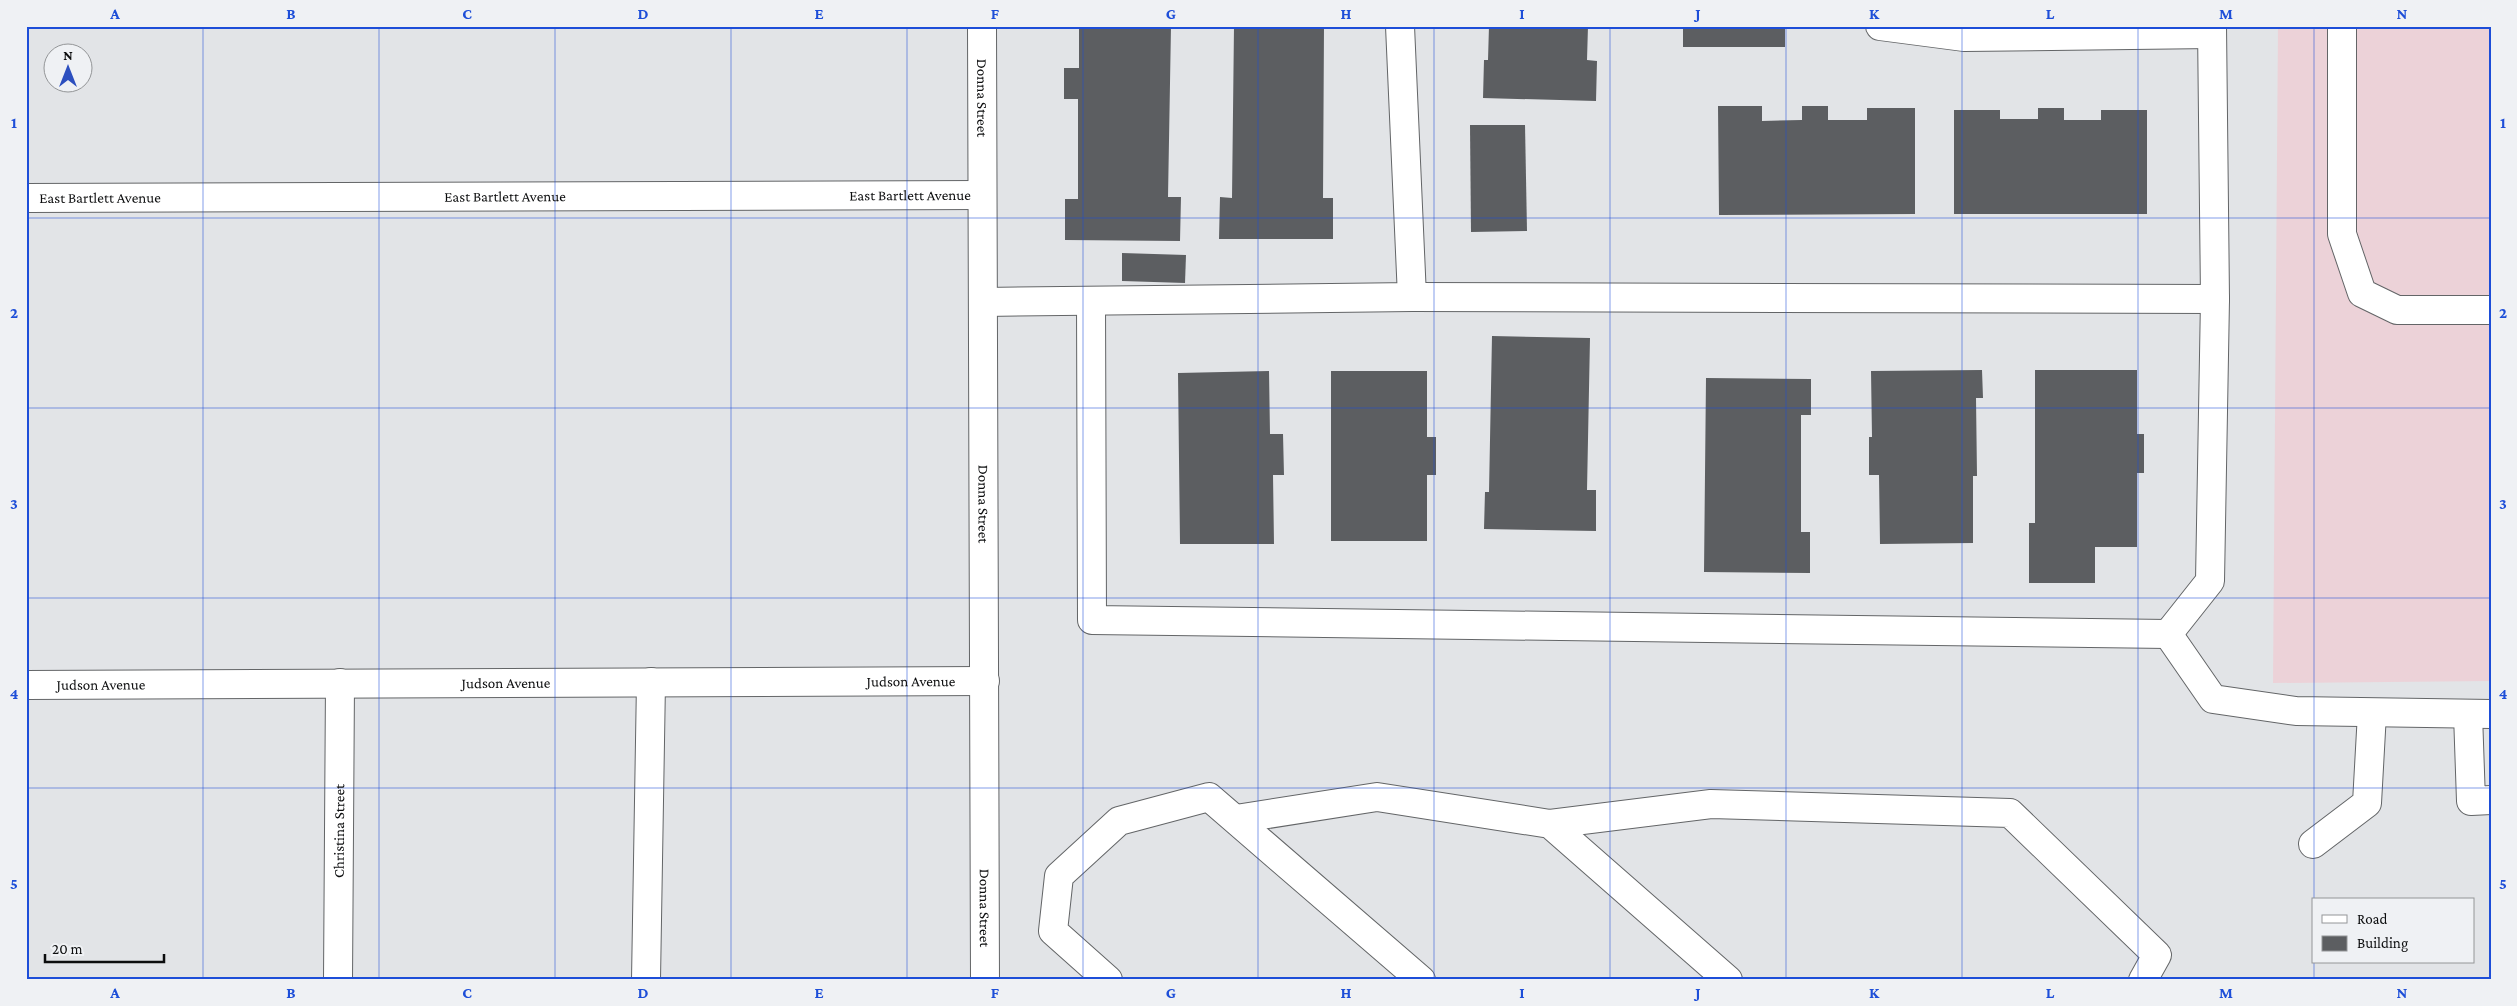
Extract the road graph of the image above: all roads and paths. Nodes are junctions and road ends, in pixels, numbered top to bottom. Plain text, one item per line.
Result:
1 (982, 26) edge
2 (1400, 26) edge
3 (1880, 26) edge
4 (2342, 26) edge
5 (2212, 30) edge
6 (982, 195) junction
7 (26, 198) edge
8 (1412, 297) junction
9 (2215, 299) junction
10 (1091, 301) junction
11 (983, 302) junction
12 (2491, 310) edge
13 (2168, 634) junction
14 (651, 682) junction
15 (985, 682) junction
16 (340, 684) junction
17 (26, 685) edge
18 (2372, 713) junction
19 (2480, 714) edge
20 (2491, 800) edge
21 (1236, 819) junction
22 (1550, 824) junction
23 (2313, 844) dead end
24 (338, 980) edge
25 (646, 980) edge
26 (985, 980) edge
27 (1108, 980) edge
28 (1421, 980) edge
29 (1728, 980) edge
30 (2144, 980) edge

1 - 6 street, Donna Street
2 - 8 street
3 - 5 street
4 - 12 street
5 - 9 street
6 - 7 street, East Bartlett Avenue
6 - 11 street, Donna Street
8 - 9 street
8 - 10 street
9 - 13 street
10 - 11 street
10 - 13 street
11 - 15 street, Donna Street
13 - 18 street
14 - 15 street, Judson Avenue
14 - 16 street, Judson Avenue
14 - 25 street
15 - 26 street, Donna Street
16 - 17 street, Judson Avenue
16 - 24 street, Christina Street
18 - 19 street
18 - 23 street
19 - 20 street
21 - 22 street
21 - 27 street
21 - 28 street
22 - 29 street
22 - 30 street

